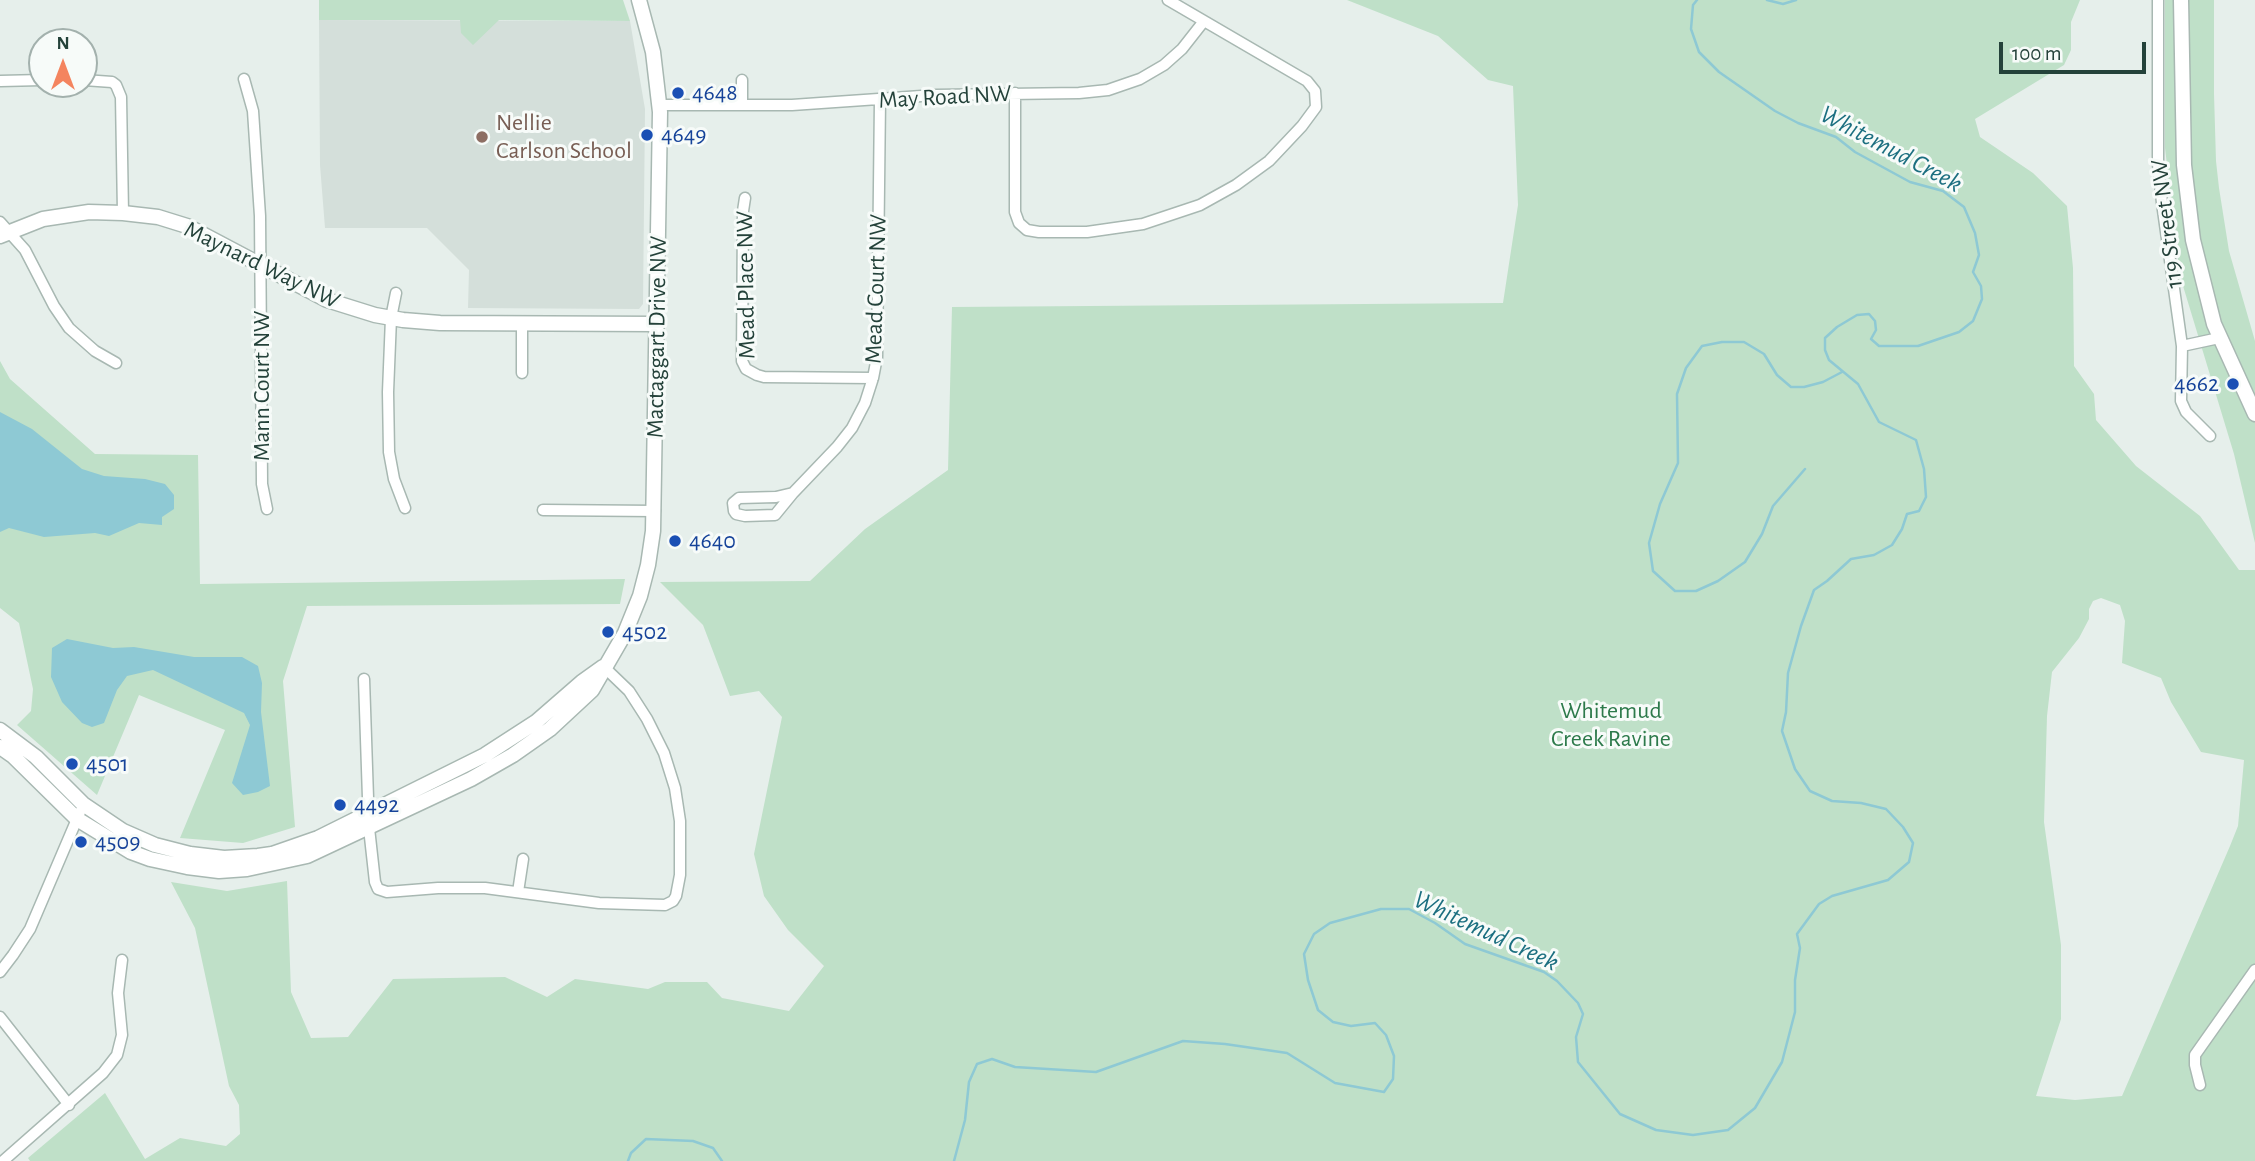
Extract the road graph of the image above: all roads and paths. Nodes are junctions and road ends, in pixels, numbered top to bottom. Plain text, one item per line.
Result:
1 (639, 0) edge
2 (1168, 0) edge
3 (2158, 0) edge
4 (2181, 0) edge
5 (1204, 21) junction
6 (244, 79) dead end
7 (28, 80) edge
8 (742, 80) dead end
9 (0, 81) edge
10 (98, 81) edge
11 (1015, 93) junction
12 (880, 100) junction
13 (660, 105) junction
14 (743, 105) junction
15 (745, 198) dead end
16 (123, 213) junction
17 (3, 230) edge
18 (261, 264) junction
19 (396, 293) dead end
20 (391, 318) junction
21 (522, 323) junction
22 (657, 324) junction
23 (2220, 338) junction
24 (2182, 346) junction
25 (116, 363) dead end
26 (522, 373) dead end
27 (873, 378) junction
28 (2255, 414) edge
29 (2210, 436) dead end
30 (793, 493) junction
31 (405, 508) dead end
32 (267, 509) dead end
33 (542, 510) dead end
34 (654, 511) junction
35 (604, 667) junction
36 (363, 679) dead end
37 (0, 730) edge
38 (0, 747) edge
39 (83, 804) junction
40 (368, 813) junction
41 (77, 819) junction
42 (369, 828) junction
43 (523, 859) dead end
44 (518, 891) junction
45 (122, 960) dead end
46 (2255, 970) edge
47 (0, 972) edge
48 (0, 1017) edge
49 (2200, 1085) dead end
50 (69, 1105) junction
51 (4, 1161) edge

1 - 13 street, Mactaggart Drive NW
2 - 5 street
3 - 24 street, 119 Street NW
4 - 23 street, 119 Street NW
5 - 11 street, May Road NW
5 - 11 street
6 - 18 street, Mann Court NW
7 - 9 street
8 - 14 street
10 - 16 street
11 - 12 street, May Road NW
12 - 14 street, May Road NW
12 - 27 street, Mead Court NW
13 - 14 street, May Road NW
13 - 22 street, Mactaggart Drive NW
15 - 27 street, Mead Place NW
16 - 17 street, Maynard Way NW
16 - 18 street, Maynard Way NW
17 - 25 street
18 - 20 street, Maynard Way NW
18 - 32 street, Mann Court NW
19 - 20 street
20 - 21 street, Maynard Way NW
20 - 31 street
21 - 22 street, Maynard Way NW
21 - 26 street
22 - 34 street, Mactaggart Drive NW
23 - 24 street
23 - 28 street, 119 Street NW
24 - 29 street, 119 Street NW
27 - 30 street, Mead Court NW
30 - 30 street, Mead Court NW
33 - 34 street
34 - 35 street, Mactaggart Drive NW
35 - 40 street, Mactaggart Drive NW
35 - 42 street, Mactaggart Drive NW
35 - 44 street
36 - 40 street
37 - 39 street, Mactaggart Drive NW
38 - 41 street, Mactaggart Drive NW
39 - 40 street, Mactaggart Drive NW
39 - 41 street
40 - 42 street
41 - 42 street, Mactaggart Drive NW
41 - 47 street
42 - 44 street
43 - 44 street
45 - 50 street
46 - 49 street
48 - 50 street
50 - 51 street

